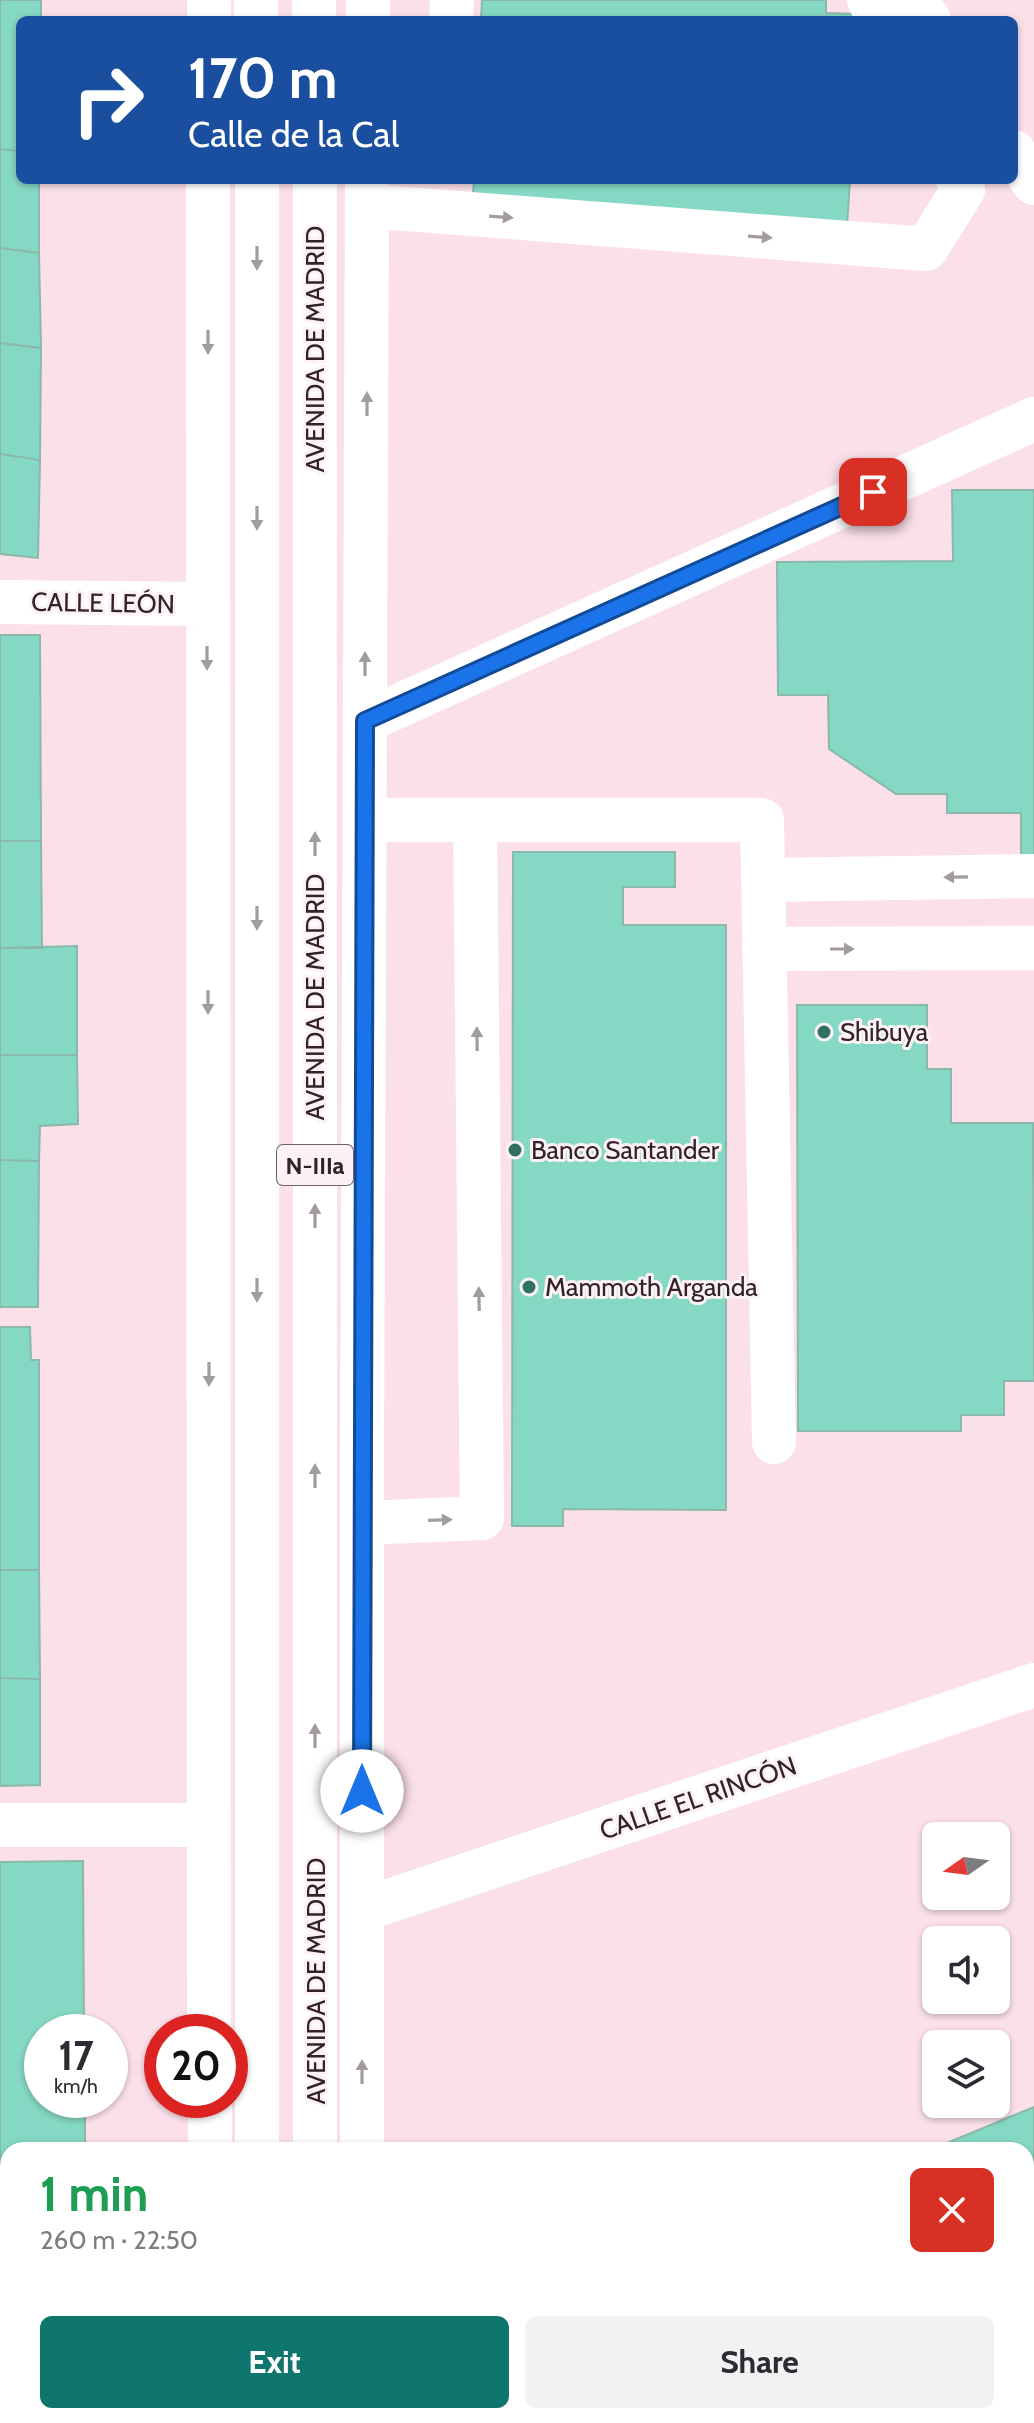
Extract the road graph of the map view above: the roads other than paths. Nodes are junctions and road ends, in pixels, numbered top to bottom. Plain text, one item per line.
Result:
1 (1018, 158) edge
2 (1034, 183) edge
3 (208, 184) edge
4 (257, 184) edge
5 (315, 184) edge
6 (960, 184) edge
7 (367, 193) edge
8 (447, 196) edge
9 (1034, 419) edge
10 (0, 602) edge
11 (207, 604) junction
12 (365, 721) junction
13 (365, 820) junction
14 (475, 820) junction
15 (1034, 876) edge
16 (763, 880) junction
17 (1034, 948) edge
18 (764, 949) junction
19 (774, 1442) dead end
20 (362, 1523) junction
21 (1034, 1685) edge
22 (0, 1825) edge
23 (209, 1825) junction
24 (362, 1910) junction
25 (209, 2014) edge
26 (210, 2118) edge
27 (210, 2142) edge
28 (257, 2142) edge
29 (315, 2142) edge
30 (362, 2142) edge

1 - 2 main road
3 -> 11 main road
4 -> 28 main road, N-IIIa
29 -> 5 main road, AVENIDA DE MADRID / N-IIIa
8 -> 6 main road
7 - 8 main road
12 -> 7 main road
9 - 12 main road
10 - 11 main road, CALLE LEÓN
11 -> 23 main road
12 - 13 main road
13 - 14 main road
13 - 20 main road
14 - 16 main road
20 -> 14 main road
15 -> 16 main road
16 - 18 main road
18 -> 17 main road
18 - 19 main road
20 - 24 main road
21 - 24 main road, CALLE EL RINCÓN
22 - 23 main road
23 - 25 main road
30 -> 24 main road
26 - 27 main road

